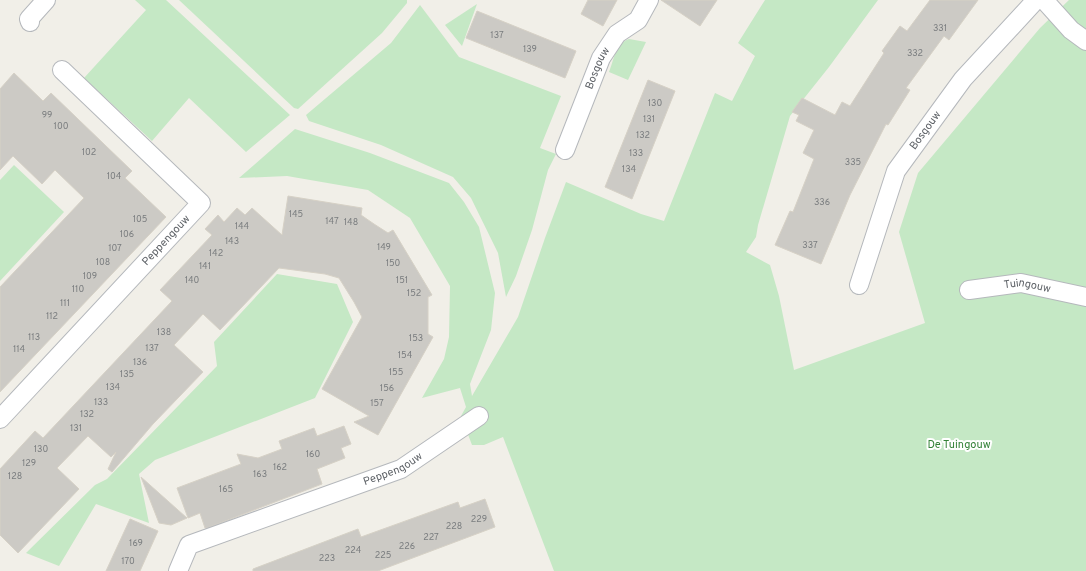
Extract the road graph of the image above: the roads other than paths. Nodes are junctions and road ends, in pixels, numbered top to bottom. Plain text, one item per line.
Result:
1 (46, 0) edge
2 (649, 0) edge
3 (1036, 0) edge
4 (1044, 0) edge
5 (30, 22) dead end
6 (1086, 41) edge
7 (62, 70) dead end
8 (564, 150) dead end
9 (859, 285) dead end
10 (969, 290) dead end
11 (1086, 297) edge
12 (480, 416) dead end
13 (0, 419) edge
14 (178, 571) edge

1 - 5 street
2 - 8 street, Bosgouw
3 - 9 street, Bosgouw
4 - 6 street
7 - 13 street, Peppengouw
10 - 11 street, Tuingouw
12 - 14 street, Peppengouw

